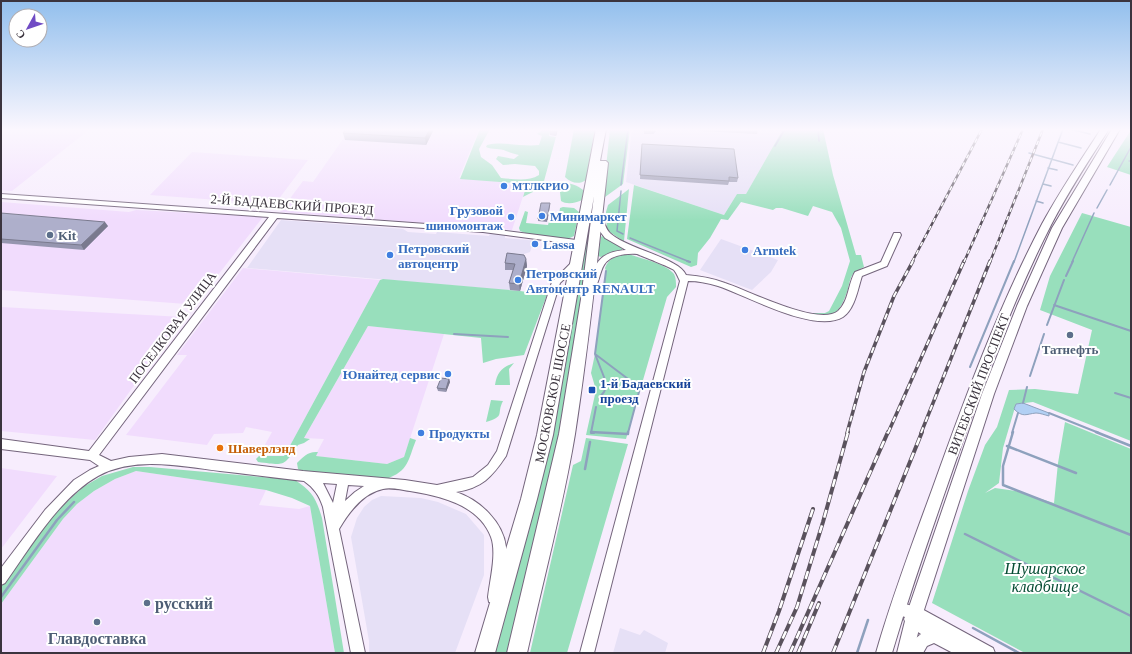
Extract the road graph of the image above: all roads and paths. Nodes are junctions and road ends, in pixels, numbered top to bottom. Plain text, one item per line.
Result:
1 (596, 160) edge
2 (604, 160) edge
3 (1086, 160) edge
4 (1096, 160) edge
5 (1, 196) edge
6 (597, 215) junction
7 (274, 216) junction
8 (897, 236) dead end
9 (581, 244) junction
10 (638, 252) junction
11 (577, 262) junction
12 (683, 278) junction
13 (587, 299) junction
14 (1, 444) edge
15 (92, 456) junction
16 (110, 466) junction
17 (303, 476) junction
18 (344, 479) junction
19 (385, 483) junction
20 (436, 490) junction
21 (334, 527) junction
22 (1, 579) edge
23 (898, 608) junction
24 (914, 617) junction
25 (935, 636) junction
26 (487, 647) edge
27 (358, 653) edge
28 (517, 653) edge
29 (587, 653) edge
30 (884, 653) edge
31 (905, 653) edge
32 (916, 653) edge
33 (966, 653) edge
34 (988, 653) edge

1 - 9 highway, МОСКОВСКОЕ ШОССЕ
2 - 6 highway, МОСКОВСКОЕ ШОССЕ
3 - 23 main road, ВИТЕБСКИЙ ПРОСПЕКТ
4 - 24 main road, ВИТЕБСКИЙ ПРОСПЕКТ
5 - 7 street, 2-Й БАДАЕВСКИЙ ПРОЕЗД
6 - 10 street
6 - 13 highway, МОСКОВСКОЕ ШОССЕ
7 - 9 street, 2-Й БАДАЕВСКИЙ ПРОЕЗД
7 - 15 street, ПОСЕЛКОВАЯ УЛИЦА
8 - 12 street
9 - 11 highway, МОСКОВСКОЕ ШОССЕ
10 - 12 street
10 - 13 street
11 - 20 street
11 - 26 highway, МОСКОВСКОЕ ШОССЕ
12 - 29 street
13 - 28 highway, МОСКОВСКОЕ ШОССЕ
14 - 15 street
15 - 16 street
16 - 17 street
16 - 22 street
17 - 18 street
17 - 21 street
18 - 19 street
18 - 21 street
19 - 20 street
19 - 21 street
20 - 26 street
21 - 27 street
23 - 24 street
23 - 30 main road, ВИТЕБСКИЙ ПРОСПЕКТ
24 - 25 street
24 - 31 main road, ВИТЕБСКИЙ ПРОСПЕКТ
24 - 34 street
25 - 32 street
25 - 33 street

